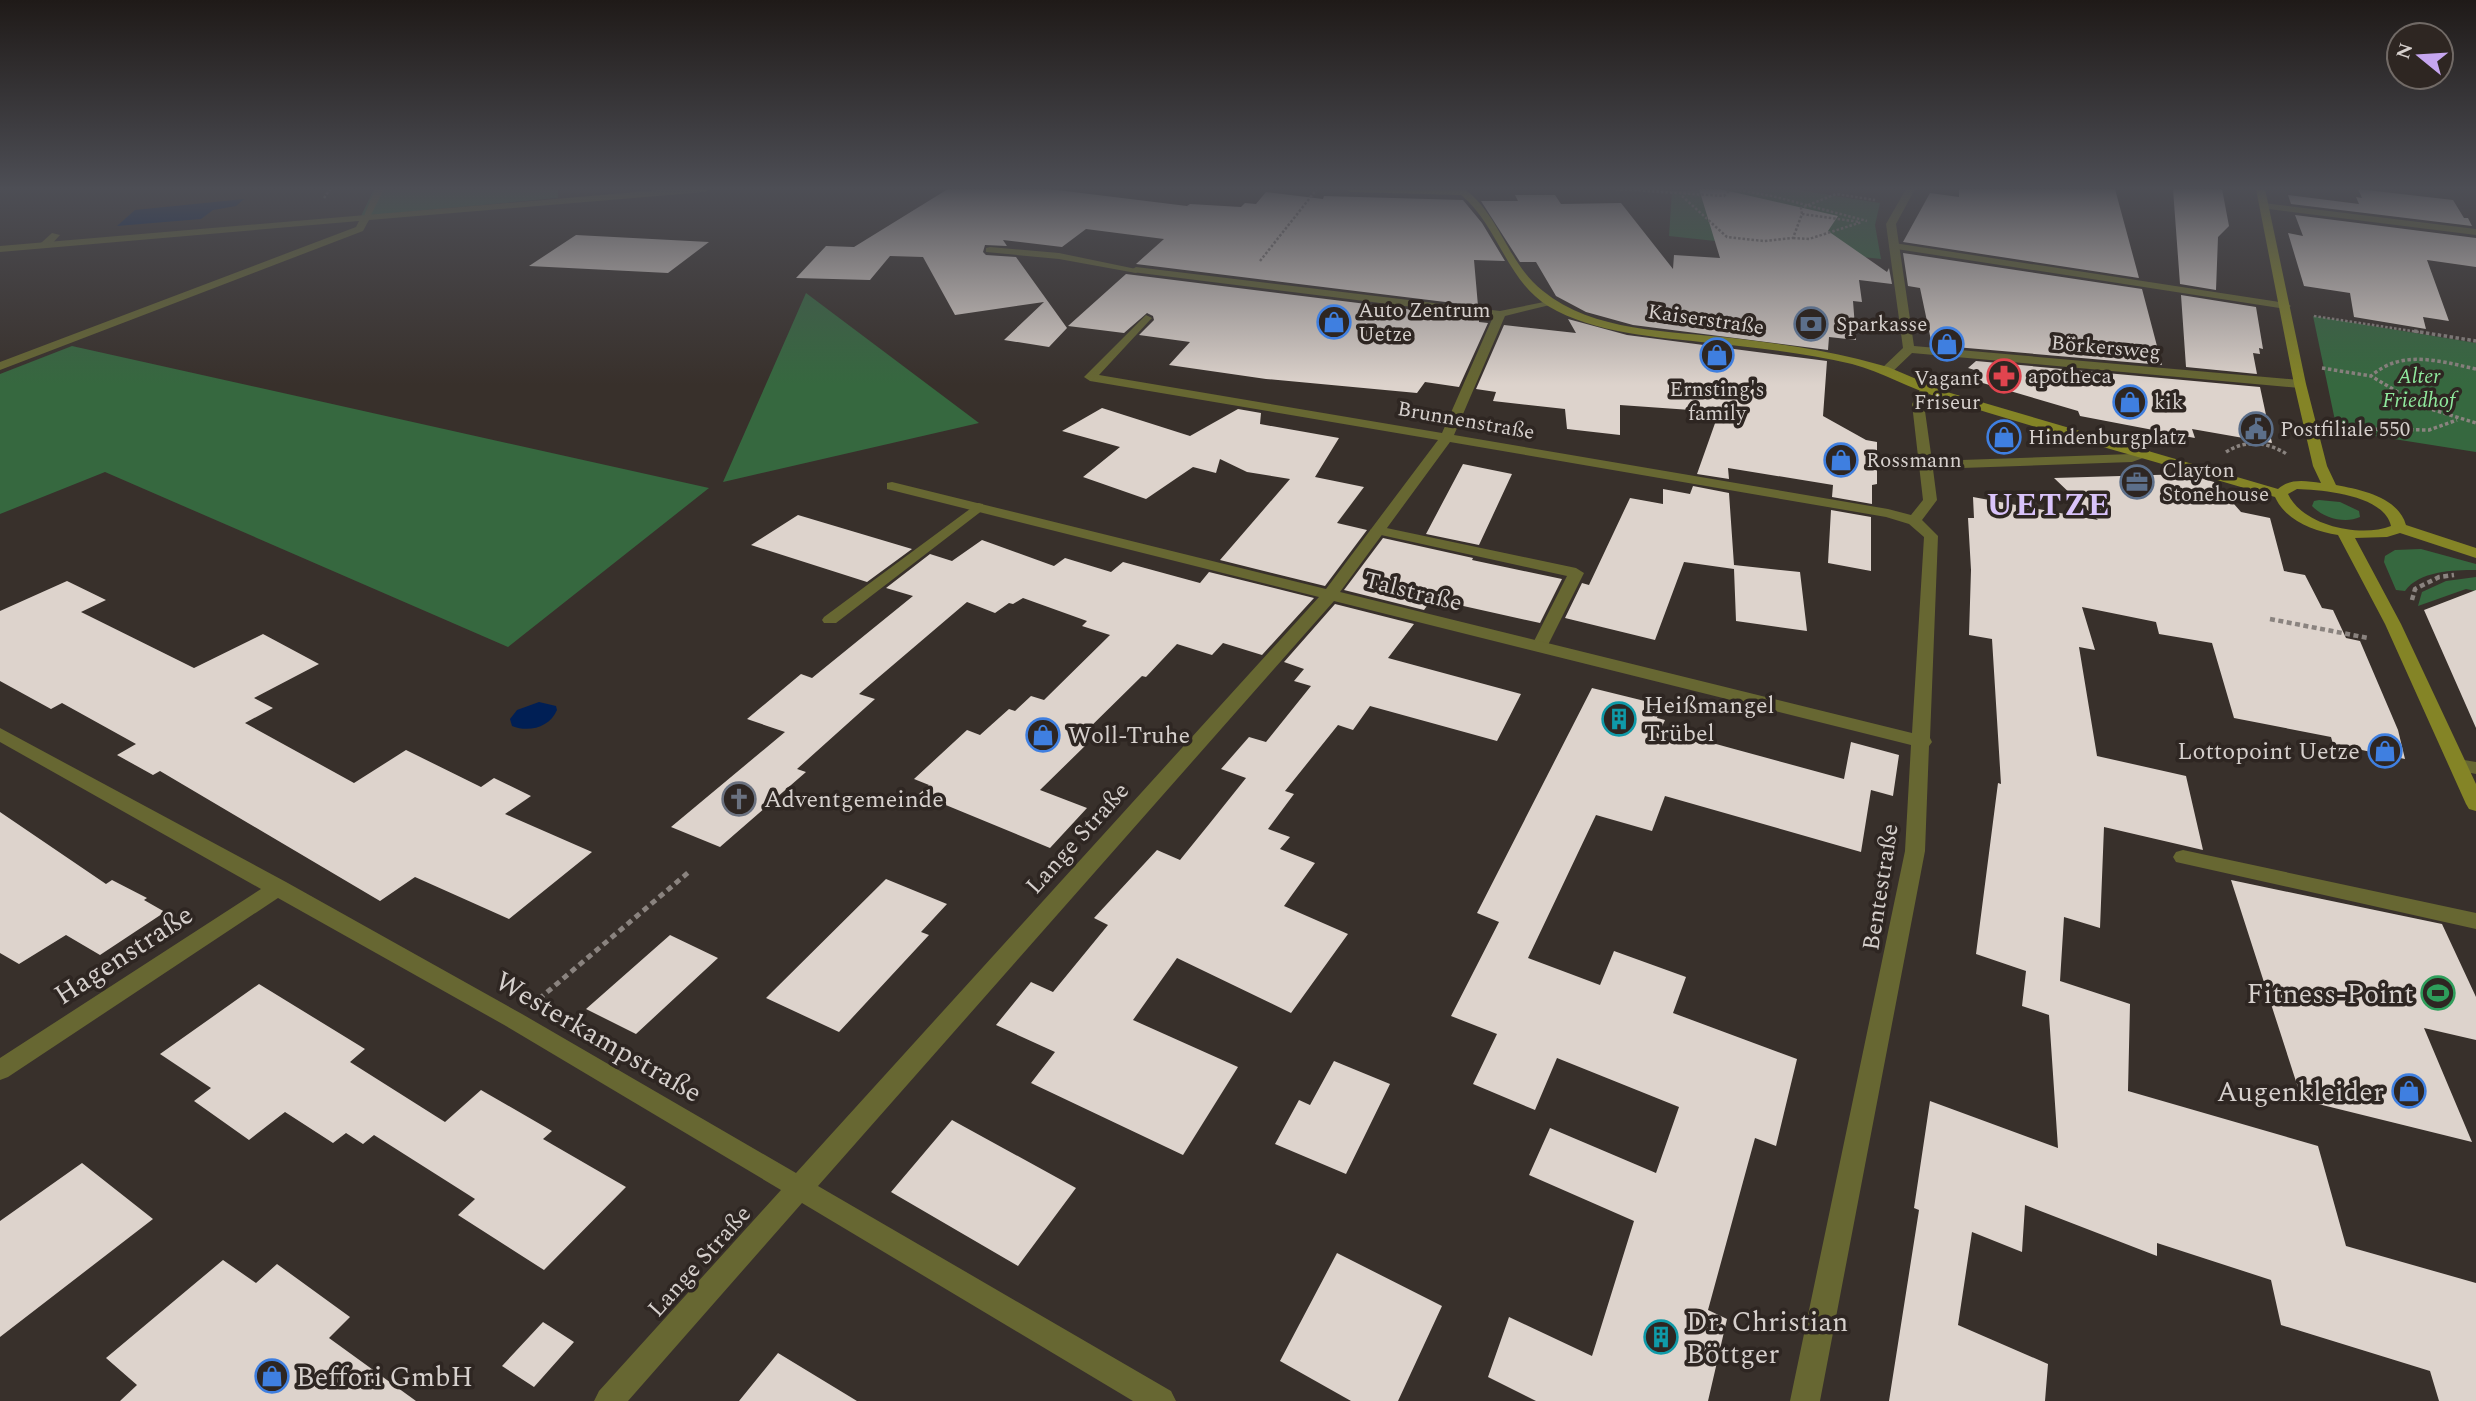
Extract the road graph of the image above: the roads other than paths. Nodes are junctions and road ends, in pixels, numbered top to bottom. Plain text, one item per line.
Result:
1 (293, 254) edge
2 (1040, 254) edge
3 (1508, 254) edge
4 (1895, 254) edge
5 (1948, 254) edge
6 (2275, 254) edge
7 (1550, 302) junction
8 (2286, 307) junction
9 (1500, 314) junction
10 (1146, 318) dead end
11 (1909, 349) junction
12 (0, 366) edge
13 (1885, 371) junction
14 (2300, 384) junction
15 (1926, 389) junction
16 (1446, 439) junction
17 (2147, 454) junction
18 (1924, 465) junction
19 (892, 486) dead end
20 (2330, 487) junction
21 (2281, 494) junction
22 (978, 508) junction
23 (1914, 521) junction
24 (2399, 528) junction
25 (1377, 530) junction
26 (2344, 532) junction
27 (2476, 553) edge
28 (1329, 596) junction
29 (830, 620) dead end
30 (1539, 647) junction
31 (0, 734) edge
32 (1923, 742) junction
33 (2467, 766) edge
34 (2474, 797) edge
35 (2183, 857) dead end
36 (279, 887) junction
37 (2476, 921) edge
38 (0, 1070) edge
39 (800, 1187) junction
40 (609, 1401) edge
41 (1161, 1401) edge
42 (1805, 1401) edge

1 - 12 street
2 - 9 street
3 - 7 street, Kaiserstraße
4 - 11 street
5 - 8 street
6 - 8 street
7 - 9 street
7 - 13 street, Kaiserstraße
8 - 14 street
9 - 16 street, Lange Straße
10 - 16 street, Brunnenstraße
11 - 13 street
11 - 14 street, Börkersweg
13 - 15 street, Kaiserstraße
14 - 20 street
15 - 17 street, Kaiserstraße
15 - 18 street
16 - 23 street, Brunnenstraße
16 - 25 street, Lange Straße
17 - 18 street
17 - 21 street, Kaiserstraße
18 - 23 street
19 - 22 street, Talstraße
20 - 21 street
20 - 24 street
21 - 26 street
22 - 28 street, Talstraße
22 - 29 street
23 - 32 street, Bentestraße
24 - 26 street
24 - 27 street
25 - 28 street, Lange Straße
25 - 30 street
26 - 33 street
28 - 30 street, Talstraße
28 - 39 street, Lange Straße
30 - 32 street, Talstraße
31 - 36 street, Westerkampstraße
32 - 42 street, Bentestraße
33 - 34 street
35 - 37 street
36 - 38 street, Hagenstraße
36 - 39 street, Westerkampstraße
39 - 40 street, Lange Straße
39 - 41 street, Westerkampstraße

